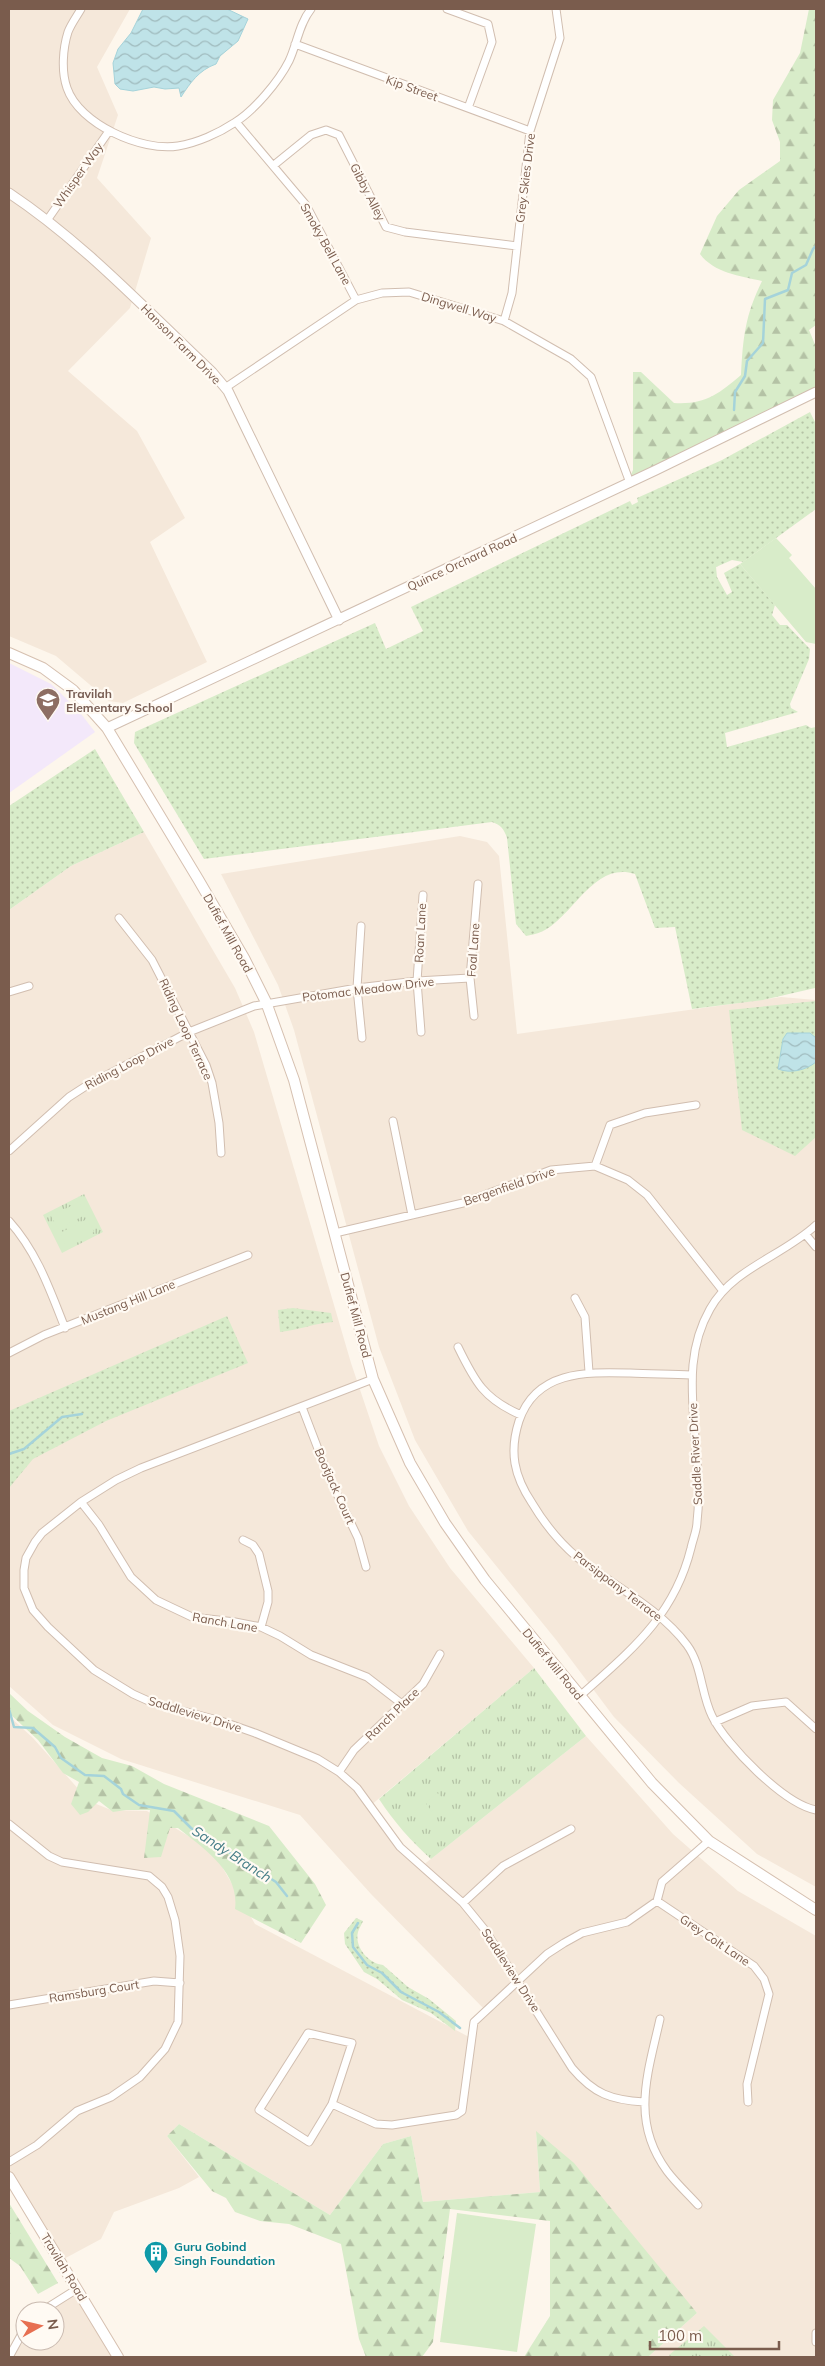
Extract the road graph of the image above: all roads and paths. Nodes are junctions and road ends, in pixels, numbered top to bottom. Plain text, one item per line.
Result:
1 (81, 9) edge
2 (311, 9) edge
3 (447, 9) edge
4 (556, 9) edge
5 (295, 44) junction
6 (468, 108) junction
7 (236, 122) junction
8 (109, 130) junction
9 (530, 131) junction
10 (274, 165) junction
11 (9, 192) edge
12 (48, 219) junction
13 (517, 246) junction
14 (356, 300) junction
15 (504, 321) junction
16 (226, 388) junction
17 (816, 392) edge
18 (630, 483) junction
19 (339, 620) junction
20 (9, 653) edge
21 (107, 728) junction
22 (478, 884) dead end
23 (423, 895) dead end
24 (119, 918) dead end
25 (361, 926) dead end
26 (470, 978) junction
27 (417, 981) junction
28 (29, 986) dead end
29 (357, 988) junction
30 (9, 992) edge
31 (266, 1002) junction
32 (474, 1016) dead end
33 (190, 1032) junction
34 (421, 1032) dead end
35 (362, 1038) dead end
36 (696, 1104) dead end
37 (393, 1121) dead end
38 (9, 1151) edge
39 (221, 1153) dead end
40 (595, 1166) junction
41 (412, 1215) junction
42 (9, 1221) edge
43 (816, 1226) edge
44 (335, 1233) junction
45 (806, 1235) junction
46 (816, 1247) edge
47 (248, 1255) dead end
48 (722, 1291) junction
49 (575, 1298) dead end
50 (66, 1328) junction
51 (458, 1347) dead end
52 (9, 1353) edge
53 (588, 1372) junction
54 (691, 1375) junction
55 (373, 1379) junction
56 (302, 1407) junction
57 (521, 1415) junction
58 (80, 1502) junction
59 (243, 1540) dead end
60 (366, 1567) dead end
61 (660, 1618) junction
62 (261, 1627) junction
63 (440, 1654) dead end
64 (580, 1696) junction
65 (402, 1704) junction
66 (715, 1722) junction
67 (816, 1729) edge
68 (339, 1772) junction
69 (816, 1810) edge
70 (9, 1824) edge
71 (571, 1829) dead end
72 (709, 1841) junction
73 (657, 1901) junction
74 (463, 1903) junction
75 (816, 1910) edge
76 (518, 1980) junction
77 (180, 1983) junction
78 (9, 2005) edge
79 (660, 2019) dead end
80 (644, 2102) junction
81 (748, 2102) dead end
82 (332, 2104) junction
83 (9, 2162) edge
84 (9, 2177) edge
85 (698, 2205) dead end
86 (77, 2289) junction
87 (58, 2301) edge
88 (816, 2333) edge
89 (816, 2342) edge
90 (118, 2357) edge

1 - 8 street
2 - 5 street
3 - 6 street
4 - 9 street, Grey Skies Drive
5 - 6 street, Kip Street
5 - 7 street
6 - 9 street, Kip Street
7 - 8 street
7 - 10 street, Smoky Bell Lane
8 - 12 street, Whisper Way
9 - 13 street, Grey Skies Drive
10 - 13 street, Gibby Alley
10 - 14 street, Smoky Bell Lane
11 - 12 street, Hanson Farm Drive
12 - 16 street, Hanson Farm Drive
13 - 15 street, Grey Skies Drive
14 - 15 street, Dingwell Way
14 - 16 street, Dingwell Way
15 - 18 street, Dingwell Way
16 - 19 street, Hanson Farm Drive
17 - 18 street, Quince Orchard Road
18 - 19 street, Quince Orchard Road
19 - 21 street, Quince Orchard Road
20 - 21 main road, Dufief Mill Road
21 - 31 main road, Dufief Mill Road
22 - 26 street, Foal Lane
23 - 27 street, Roan Lane
24 - 33 street, Riding Loop Terrace
25 - 29 street
26 - 27 street, Potomac Meadow Drive
26 - 32 street, Foal Lane
27 - 29 street, Potomac Meadow Drive
27 - 34 street, Roan Lane
28 - 30 street
29 - 31 street, Potomac Meadow Drive
29 - 35 street
31 - 33 street, Riding Loop Drive
31 - 44 main road, Dufief Mill Road
33 - 38 street, Riding Loop Drive
33 - 39 street, Riding Loop Terrace
36 - 40 street
37 - 41 street
40 - 41 street, Bergenfield Drive
40 - 48 street, Bergenfield Drive
41 - 44 street, Bergenfield Drive
42 - 50 street
43 - 45 street, Saddle River Drive
44 - 55 main road, Dufief Mill Road
45 - 46 street
45 - 48 street, Saddle River Drive
47 - 50 street, Mustang Hill Lane
48 - 54 street, Saddle River Drive
49 - 53 street
50 - 52 street, Mustang Hill Lane
51 - 57 street
53 - 54 street, Parsippany Terrace
53 - 57 street, Parsippany Terrace
54 - 61 street, Saddle River Drive
55 - 56 street, Saddleview Drive
55 - 64 main road, Dufief Mill Road
56 - 58 street, Saddleview Drive
56 - 60 street, Bootjack Court
57 - 61 street, Parsippany Terrace
58 - 62 street, Ranch Lane
58 - 68 street, Saddleview Drive
59 - 62 street
61 - 64 street, Saddle River Drive
61 - 66 street, Parsippany Terrace
62 - 65 street, Ranch Lane
63 - 65 street, Ranch Place
64 - 72 main road, Dufief Mill Road
65 - 68 street, Ranch Place
66 - 67 street
66 - 69 street, Parsippany Terrace
68 - 74 street, Saddleview Drive
70 - 77 street
71 - 74 street
72 - 73 street
72 - 75 main road, Dufief Mill Road
73 - 76 street
73 - 81 street, Grey Colt Lane
74 - 76 street, Saddleview Drive
76 - 80 street, Saddleview Drive
76 - 82 street
77 - 78 street, Ramsburg Court
77 - 83 street
79 - 80 street
80 - 85 street
82 - 82 street
84 - 86 main road, Travilah Road
86 - 87 street
86 - 90 main road, Travilah Road
88 - 89 street

